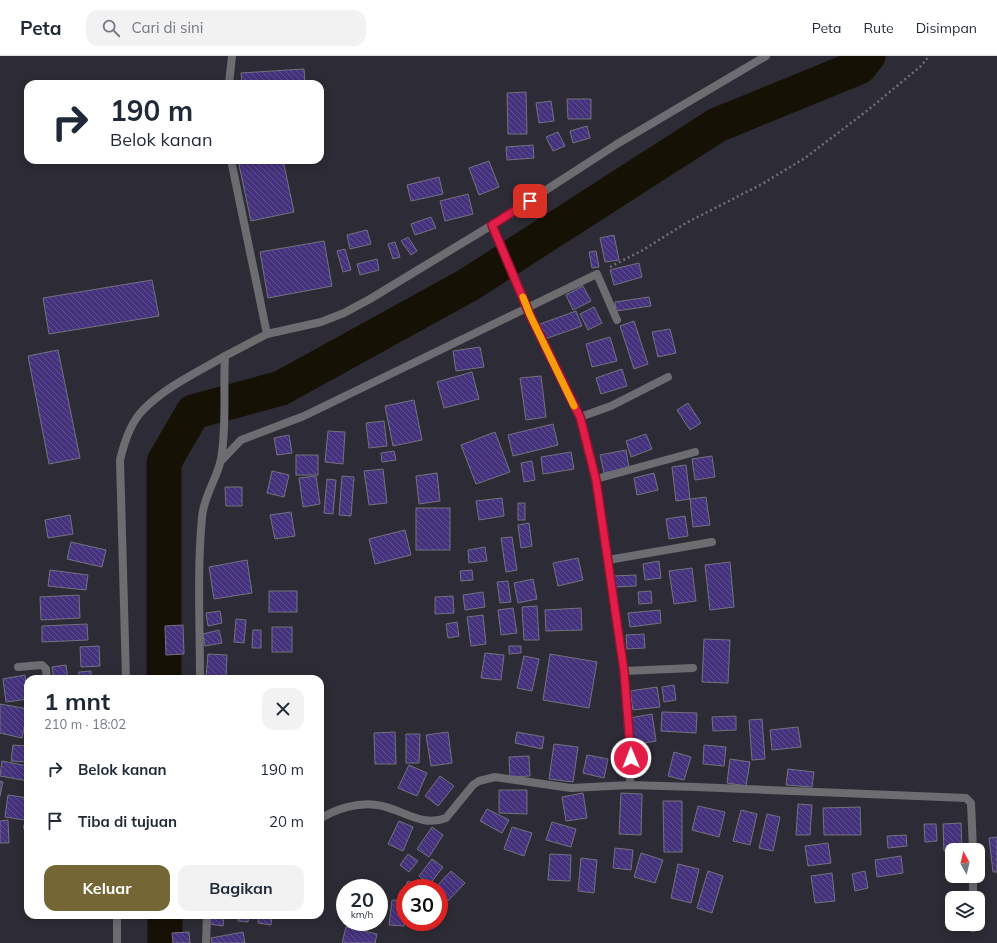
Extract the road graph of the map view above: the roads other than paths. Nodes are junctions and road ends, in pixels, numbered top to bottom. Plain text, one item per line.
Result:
1 (232, 56) edge
2 (766, 56) edge
3 (229, 80) edge
4 (232, 164) edge
5 (493, 228) junction
6 (526, 308) junction
7 (617, 320) dead end
8 (267, 334) junction
9 (225, 356) junction
10 (668, 377) dead end
11 (580, 417) junction
12 (695, 452) dead end
13 (221, 461) junction
14 (596, 480) junction
15 (712, 542) dead end
16 (608, 560) junction
17 (18, 667) dead end
18 (693, 668) dead end
19 (624, 671) junction
20 (47, 675) edge
21 (126, 675) edge
22 (200, 675) edge
23 (630, 786) junction
24 (324, 816) edge
25 (973, 843) edge
26 (117, 919) edge
27 (207, 919) edge
28 (117, 943) edge
29 (206, 943) edge

1 - 3 street
2 - 5 street
4 - 8 street
5 - 6 street
5 - 8 street
6 - 7 street
6 - 11 street
6 - 13 street
8 - 9 street
9 - 13 street
9 - 21 street
10 - 11 street
11 - 14 street
12 - 14 street
13 - 22 street
14 - 16 street
15 - 16 street
16 - 19 street
17 - 20 street
18 - 19 street
19 - 23 street
23 - 24 street
23 - 25 street
26 - 28 street
27 - 29 street

